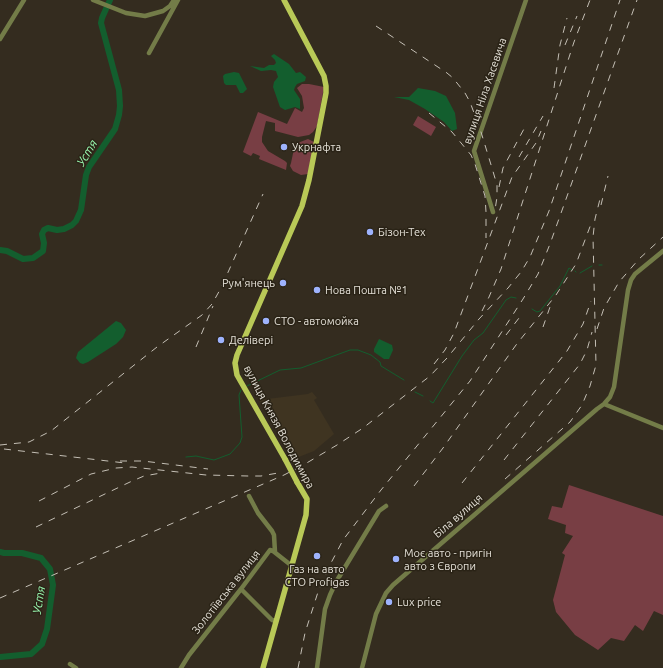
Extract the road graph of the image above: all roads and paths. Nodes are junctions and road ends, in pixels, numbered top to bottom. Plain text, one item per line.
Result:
1 (24, 0) edge
2 (174, 0) edge
3 (178, 0) edge
4 (284, 0) edge
5 (526, 0) edge
6 (94, 1) edge
7 (0, 39) edge
8 (149, 53) dead end
9 (493, 212) dead end
10 (663, 251) edge
11 (604, 404) junction
12 (663, 428) edge
13 (249, 496) dead end
14 (386, 506) dead end
15 (275, 552) junction
16 (292, 566) junction
17 (241, 589) junction
18 (276, 621) junction
19 (70, 664) dead end
20 (76, 668) edge
21 (181, 668) edge
22 (263, 668) edge
23 (317, 668) edge
24 (362, 668) edge

1 - 7 street
2 - 6 street
3 - 8 street
4 - 16 main road, вулиця Князя Володимира, bridge
5 - 9 street, вулиця Ніла Хасевича
10 - 11 street, Біла вулиця
11 - 12 street
11 - 24 street, Біла вулиця
13 - 15 street
14 - 23 street
15 - 16 street, Золотіївська вулиця
15 - 17 street, Золотіївська вулиця
16 - 18 main road, вулиця Князя Володимира
17 - 18 street
17 - 21 street, Золотіївська вулиця
18 - 22 main road, вулиця Князя Володимира
19 - 20 street

